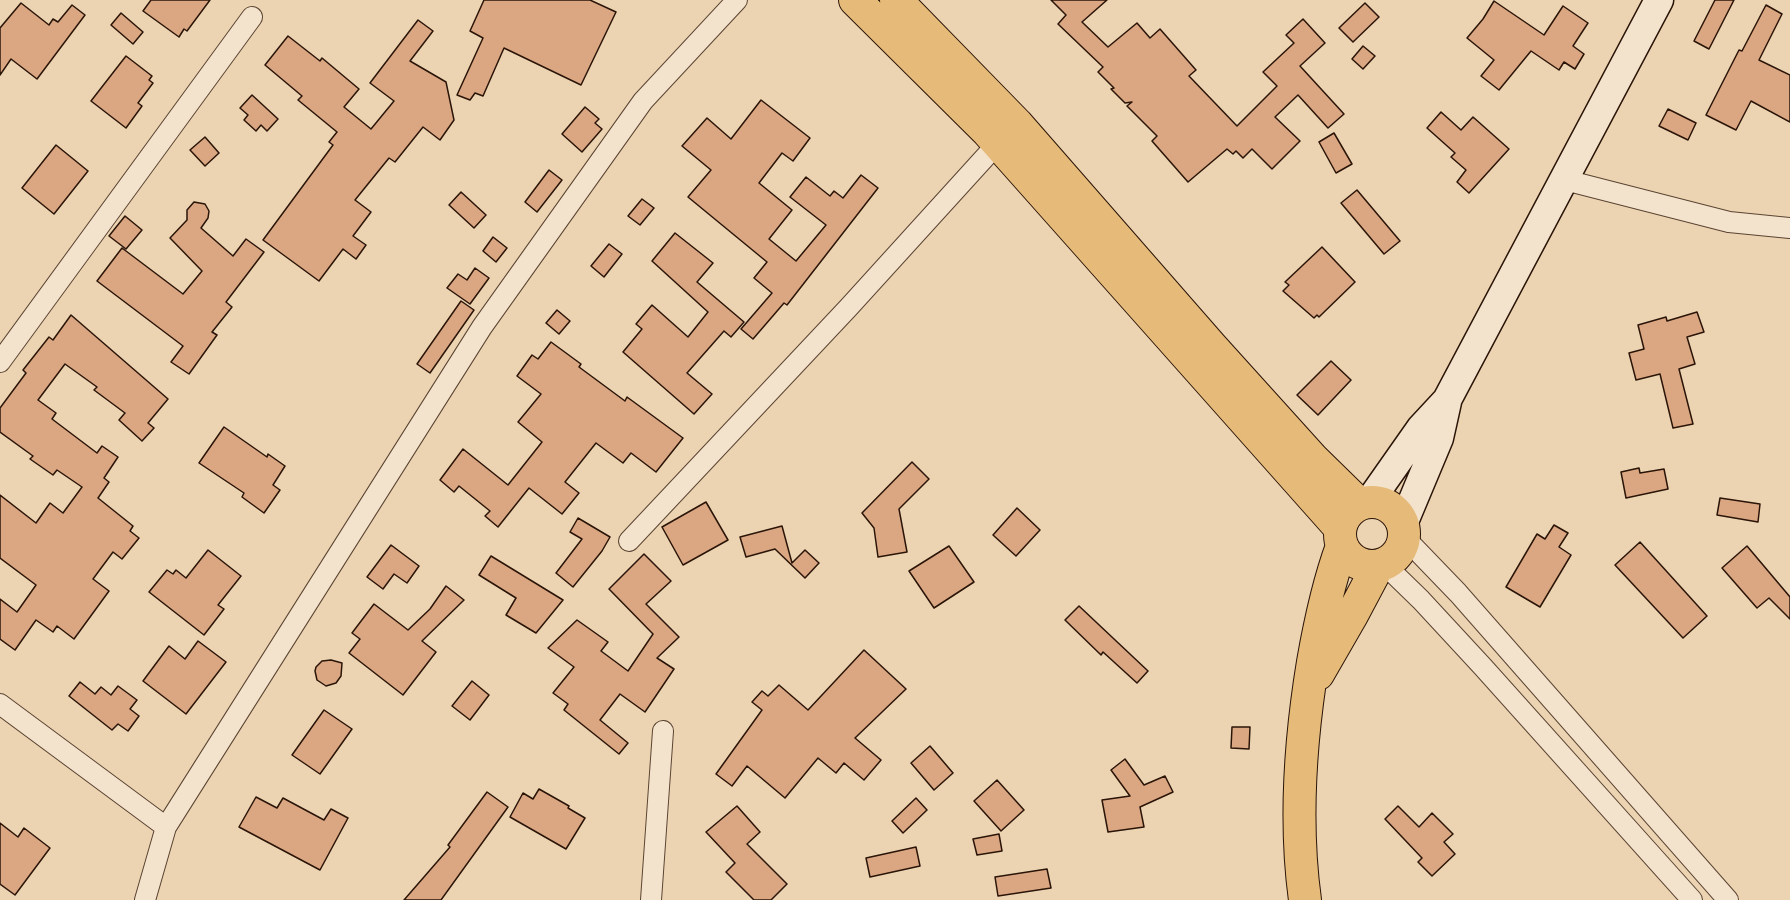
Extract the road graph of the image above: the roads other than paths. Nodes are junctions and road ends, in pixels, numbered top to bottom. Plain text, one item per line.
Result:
1 (737, 0) edge
2 (855, 0) edge
3 (896, 0) edge
4 (1659, 0) edge
5 (252, 17) dead end
6 (998, 143) junction
7 (1565, 180) junction
8 (1790, 228) edge
9 (0, 362) edge
10 (1447, 400) junction
11 (1352, 520) junction
12 (1404, 531) junction
13 (629, 541) dead end
14 (1381, 565) junction
15 (1308, 690) junction
16 (0, 705) edge
17 (663, 731) dead end
18 (166, 827) junction
19 (145, 900) edge
20 (651, 900) edge
21 (1305, 900) edge
22 (1692, 900) edge
23 (1728, 900) edge

1 - 18 street
2 - 6 main road
3 - 11 main road
4 - 7 main road
5 - 9 street
6 - 11 main road
6 - 13 street
7 - 8 street
7 - 10 main road
10 - 11 main road
10 - 12 main road
11 - 12 main road
11 - 14 main road
11 - 15 main road
12 - 14 main road
12 - 23 street
14 - 15 main road
14 - 22 street
15 - 21 main road
16 - 18 street
17 - 20 street
18 - 19 street

